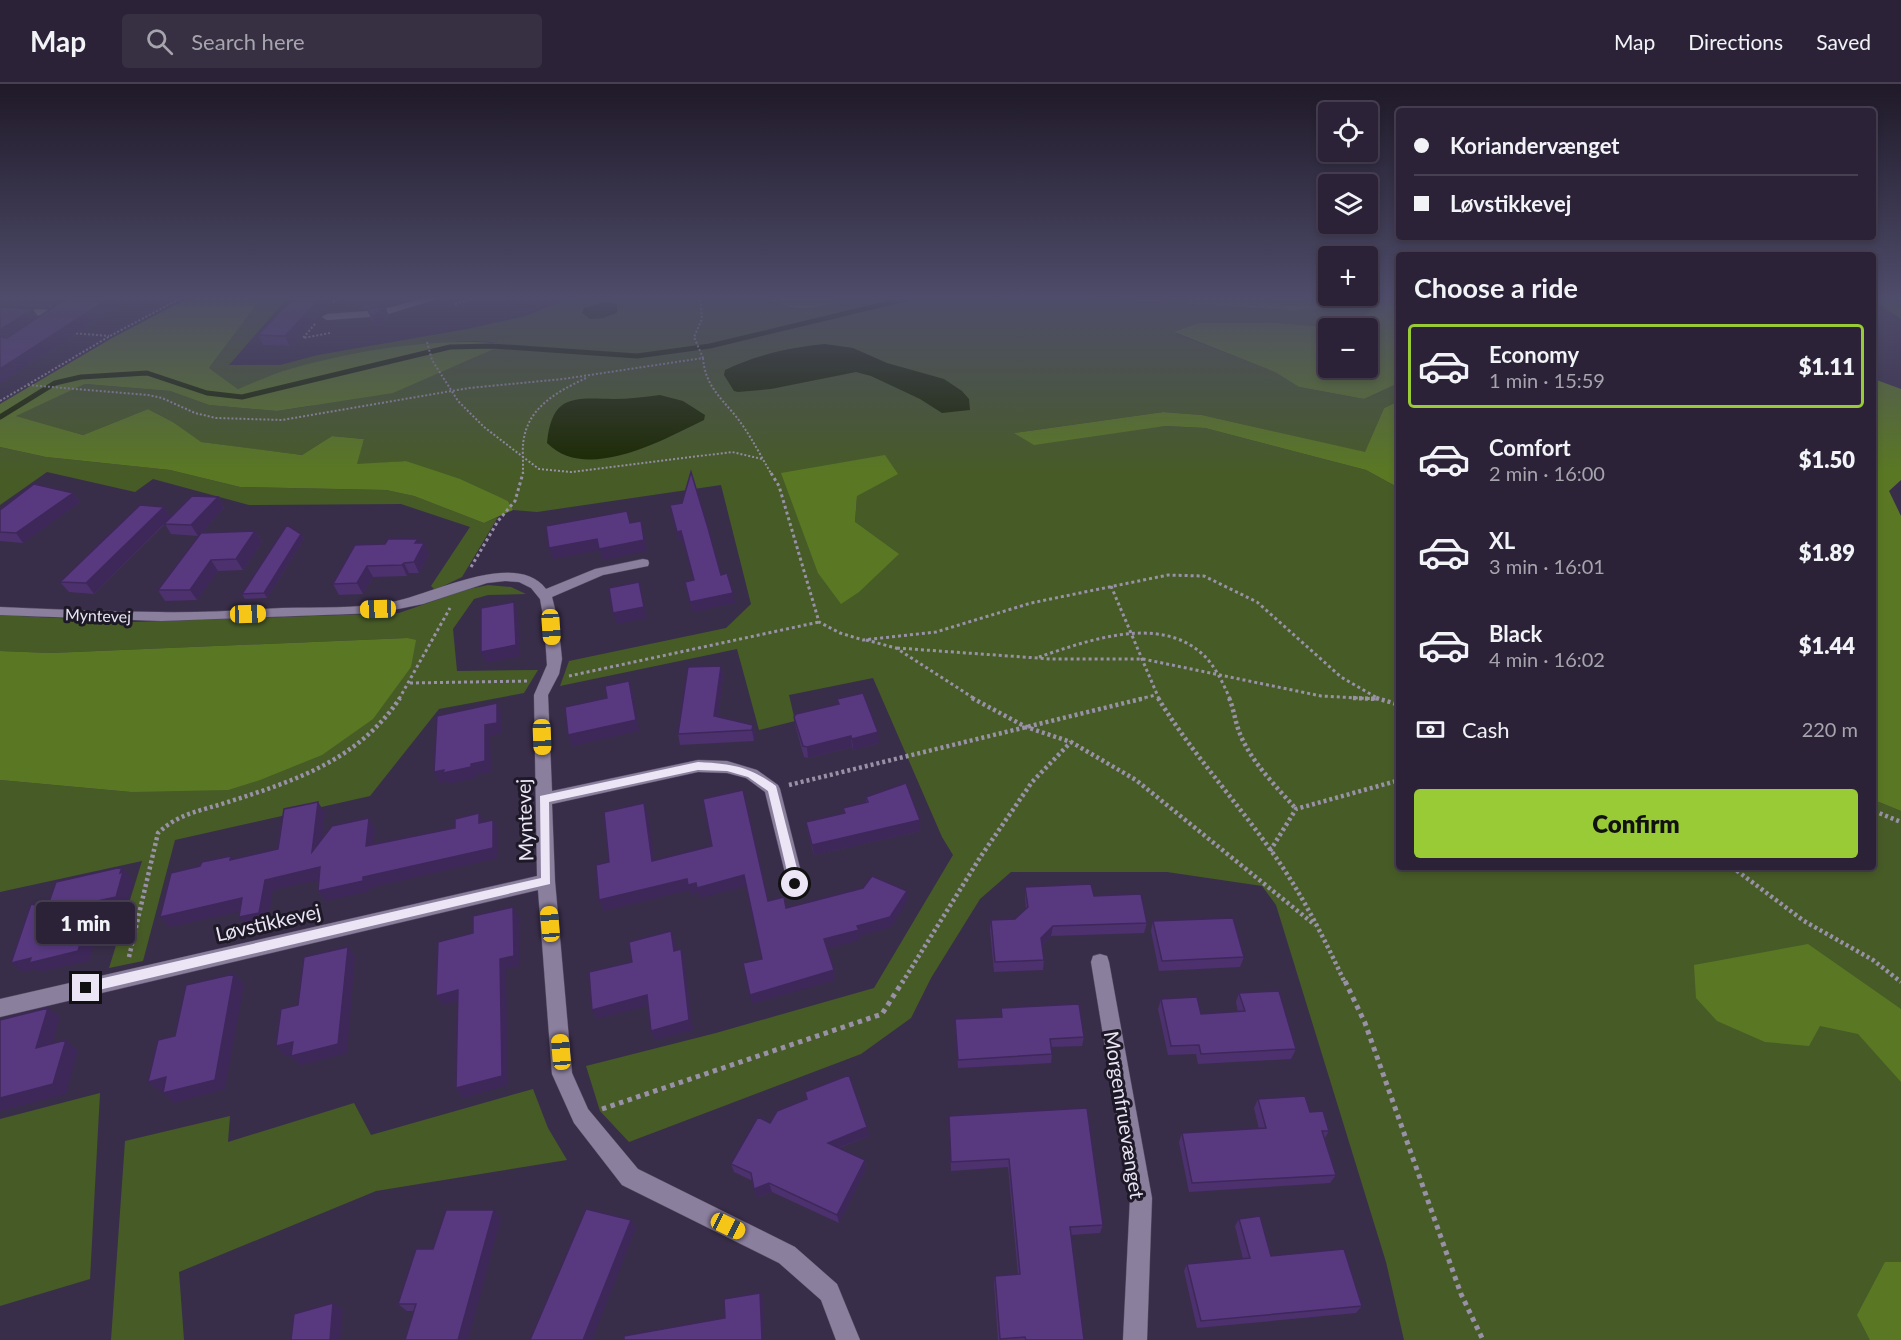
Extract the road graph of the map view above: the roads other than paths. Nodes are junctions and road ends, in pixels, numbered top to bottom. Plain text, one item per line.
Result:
1 (643, 563) dead end
2 (546, 594) junction
3 (0, 611) edge
4 (544, 799) junction
5 (546, 881) junction
6 (795, 884) dead end
7 (1100, 962) dead end
8 (0, 1008) edge
9 (848, 1340) edge
10 (1135, 1340) edge

1 - 2 street
2 - 3 street, Myntevej
2 - 4 street, Myntevej
4 - 5 street, Myntevej
4 - 6 street
5 - 8 street, Løvstikkevej
5 - 9 street, Myntevej
7 - 10 street, Morgenfruevænget

